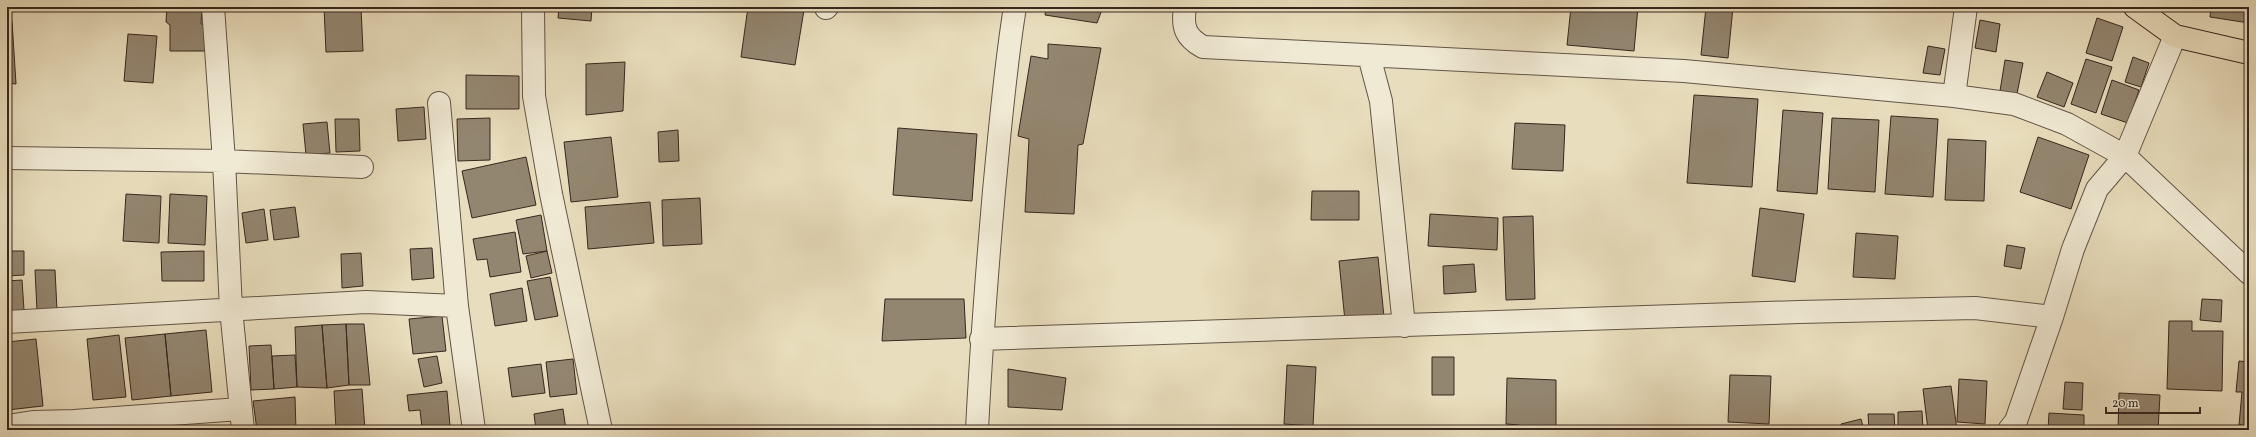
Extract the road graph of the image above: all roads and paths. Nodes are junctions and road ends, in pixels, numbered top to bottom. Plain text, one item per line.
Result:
1 (213, 7) edge
2 (533, 7) edge
3 (1015, 7) edge
4 (1185, 7) edge
5 (1966, 7) edge
6 (2135, 7) edge
7 (2175, 36) junction
8 (2249, 53) edge
9 (1369, 56) junction
10 (1954, 96) junction
11 (439, 103) dead end
12 (2125, 156) junction
13 (7, 158) edge
14 (224, 161) junction
15 (362, 168) dead end
16 (2249, 273) edge
17 (457, 306) junction
18 (231, 309) junction
19 (2052, 317) junction
20 (7, 322) edge
21 (1404, 326) junction
22 (981, 339) junction
23 (240, 409) junction
24 (7, 426) edge
25 (243, 430) edge
26 (474, 430) edge
27 (601, 430) edge
28 (977, 430) edge
29 (2009, 430) edge

1 - 14 street
2 - 27 street
3 - 22 street
4 - 9 street
5 - 10 street
6 - 7 main road
7 - 8 main road
7 - 12 street
9 - 10 street
9 - 21 street
10 - 12 street
11 - 17 street
12 - 16 street
12 - 19 street
13 - 14 street
14 - 15 street
14 - 18 street
17 - 18 street
17 - 26 street
18 - 20 street
18 - 23 street
19 - 21 street
19 - 29 street
21 - 22 street
22 - 28 street
23 - 24 street
23 - 25 street

